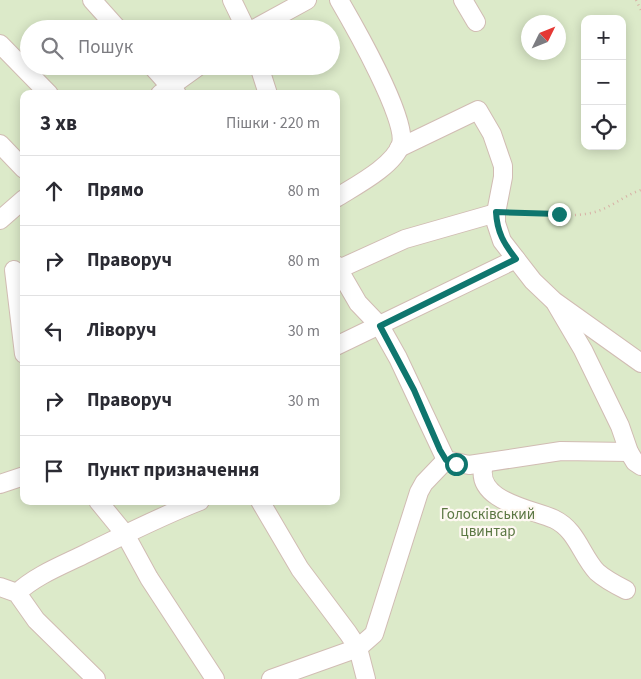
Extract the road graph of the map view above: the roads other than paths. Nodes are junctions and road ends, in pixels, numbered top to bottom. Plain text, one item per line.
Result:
1 (92, 0) edge
2 (232, 0) edge
3 (307, 0) edge
4 (339, 0) edge
5 (464, 0) edge
6 (110, 20) edge
7 (242, 20) edge
8 (270, 20) edge
9 (476, 22) dead end
10 (0, 44) edge
11 (20, 64) edge
12 (30, 75) edge
13 (158, 75) edge
14 (188, 75) edge
15 (262, 75) edge
16 (45, 90) edge
17 (168, 90) edge
18 (170, 90) edge
19 (267, 90) edge
20 (0, 144) edge
21 (399, 148) junction
22 (20, 165) edge
23 (340, 195) edge
24 (20, 202) edge
25 (496, 212) junction
26 (0, 220) edge
27 (516, 259) junction
28 (340, 266) edge
29 (12, 268) edge
30 (340, 272) edge
31 (554, 301) junction
32 (20, 325) edge
33 (380, 326) junction
34 (340, 344) edge
35 (641, 363) edge
36 (629, 452) junction
37 (446, 460) junction
38 (484, 464) junction
39 (641, 466) edge
40 (20, 477) edge
41 (0, 484) edge
42 (101, 505) edge
43 (191, 505) edge
44 (262, 505) edge
45 (125, 534) junction
46 (0, 587) edge
47 (626, 590) dead end
48 (17, 593) junction
49 (358, 648) junction
50 (90, 677) edge
51 (215, 679) edge
52 (271, 679) edge
53 (366, 679) edge

1 - 6 street
2 - 7 street
3 - 8 street
4 - 21 street
5 - 9 street
10 - 11 street
12 - 16 street
13 - 17 street
14 - 18 street
15 - 19 street
20 - 22 street
21 - 23 street
21 - 25 street
24 - 26 street
25 - 27 street
25 - 28 street
27 - 31 street
27 - 33 street
29 - 32 street
30 - 33 street
31 - 35 street
31 - 36 street
33 - 34 street
33 - 37 street
36 - 38 street
36 - 39 street
37 - 38 street
37 - 49 street
38 - 47 street
40 - 41 street
42 - 45 street
43 - 45 street
44 - 49 street
45 - 48 street
45 - 51 street
46 - 48 street
48 - 50 street
49 - 52 street
49 - 53 street

